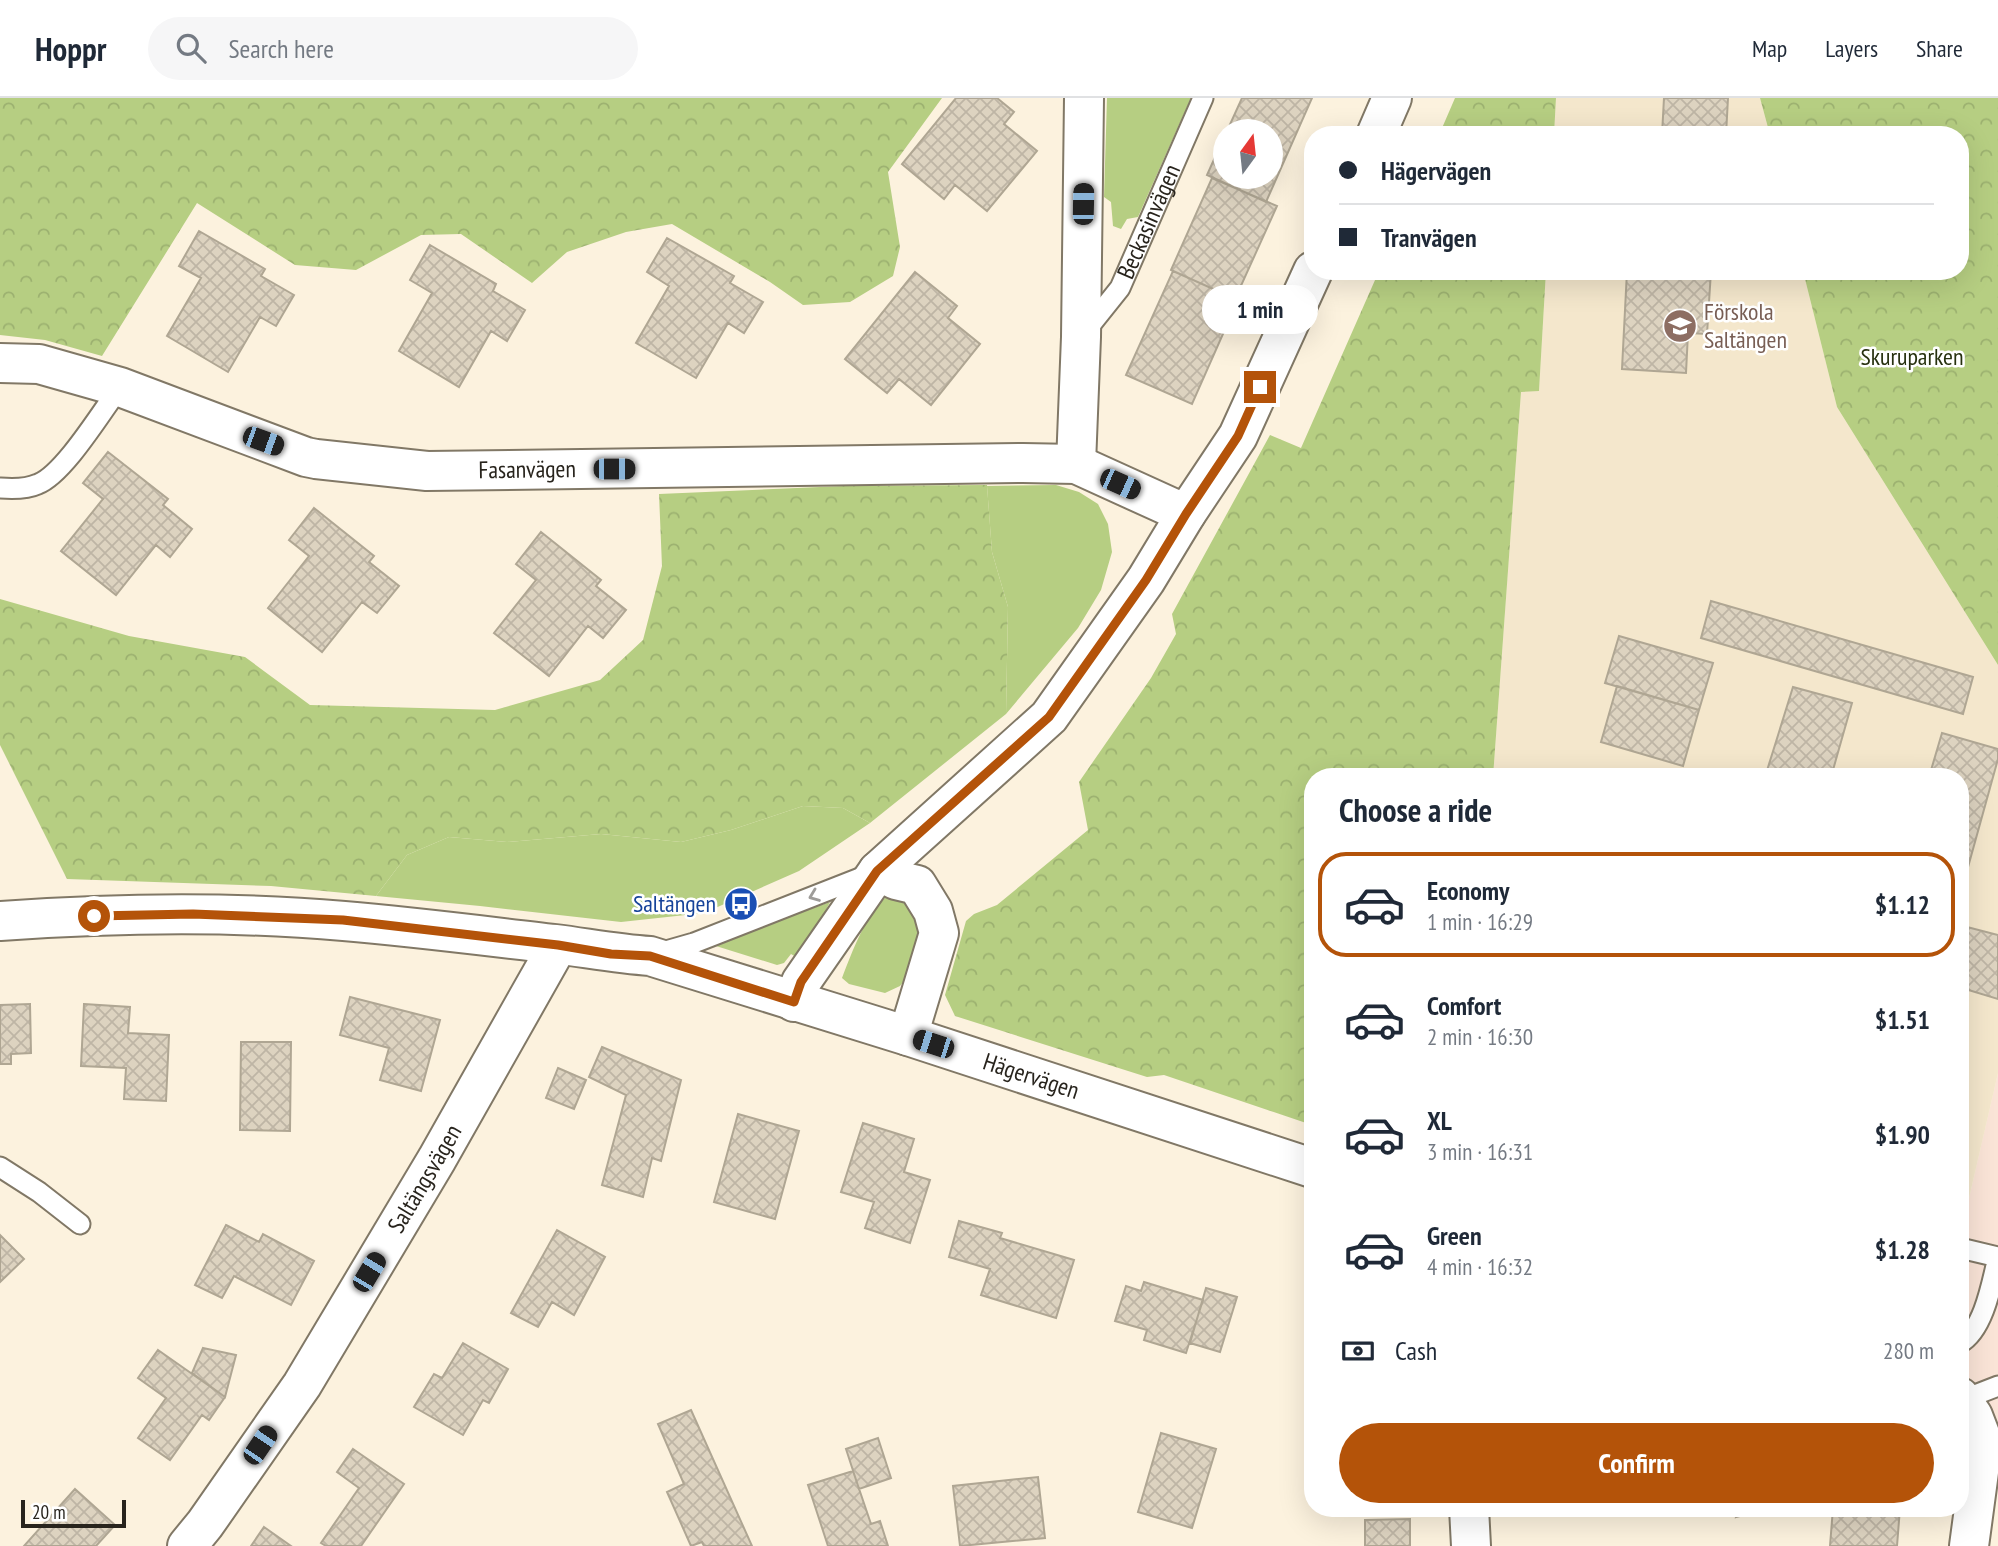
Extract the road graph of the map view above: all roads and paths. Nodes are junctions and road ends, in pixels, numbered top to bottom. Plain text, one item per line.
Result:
1 (1084, 98) edge
2 (1203, 98) edge
3 (1392, 98) edge
4 (1380, 126) edge
5 (1308, 280) edge
6 (1081, 337) junction
7 (0, 363) edge
8 (120, 387) junction
9 (1076, 464) junction
10 (0, 488) edge
11 (1186, 514) junction
12 (877, 871) junction
13 (0, 921) edge
14 (558, 945) junction
15 (650, 956) junction
16 (794, 1002) junction
17 (908, 1036) junction
18 (1304, 1165) edge
19 (0, 1167) edge
20 (80, 1224) dead end
21 (1969, 1250) edge
22 (1995, 1279) edge
23 (1969, 1338) edge
24 (1998, 1387) edge
25 (1969, 1396) edge
26 (1969, 1410) edge
27 (1990, 1445) edge
28 (1469, 1517) edge
29 (187, 1546) edge
30 (1471, 1546) edge
31 (1969, 1546) edge

1 - 6 street, Beckasinvägen
2 - 6 lane, Beckasinvägen
3 - 4 street
5 - 11 street
6 - 9 street, Beckasinvägen
7 - 8 street, Fasanvägen
8 - 9 street, Fasanvägen
8 - 10 lane
9 - 11 street, Fasanvägen
11 - 12 street
12 -> 15 lane
12 - 16 street
12 - 17 street
13 - 14 street, Hägervägen
14 - 15 street, Hägervägen
14 - 29 street, Saltängsvägen
15 - 16 street, Hägervägen
16 - 17 street, Hägervägen
17 - 18 street, Hägervägen
19 - 20 lane
21 - 22 lane
22 - 23 lane
24 - 25 lane
26 - 27 street
27 - 31 street
28 - 30 street

